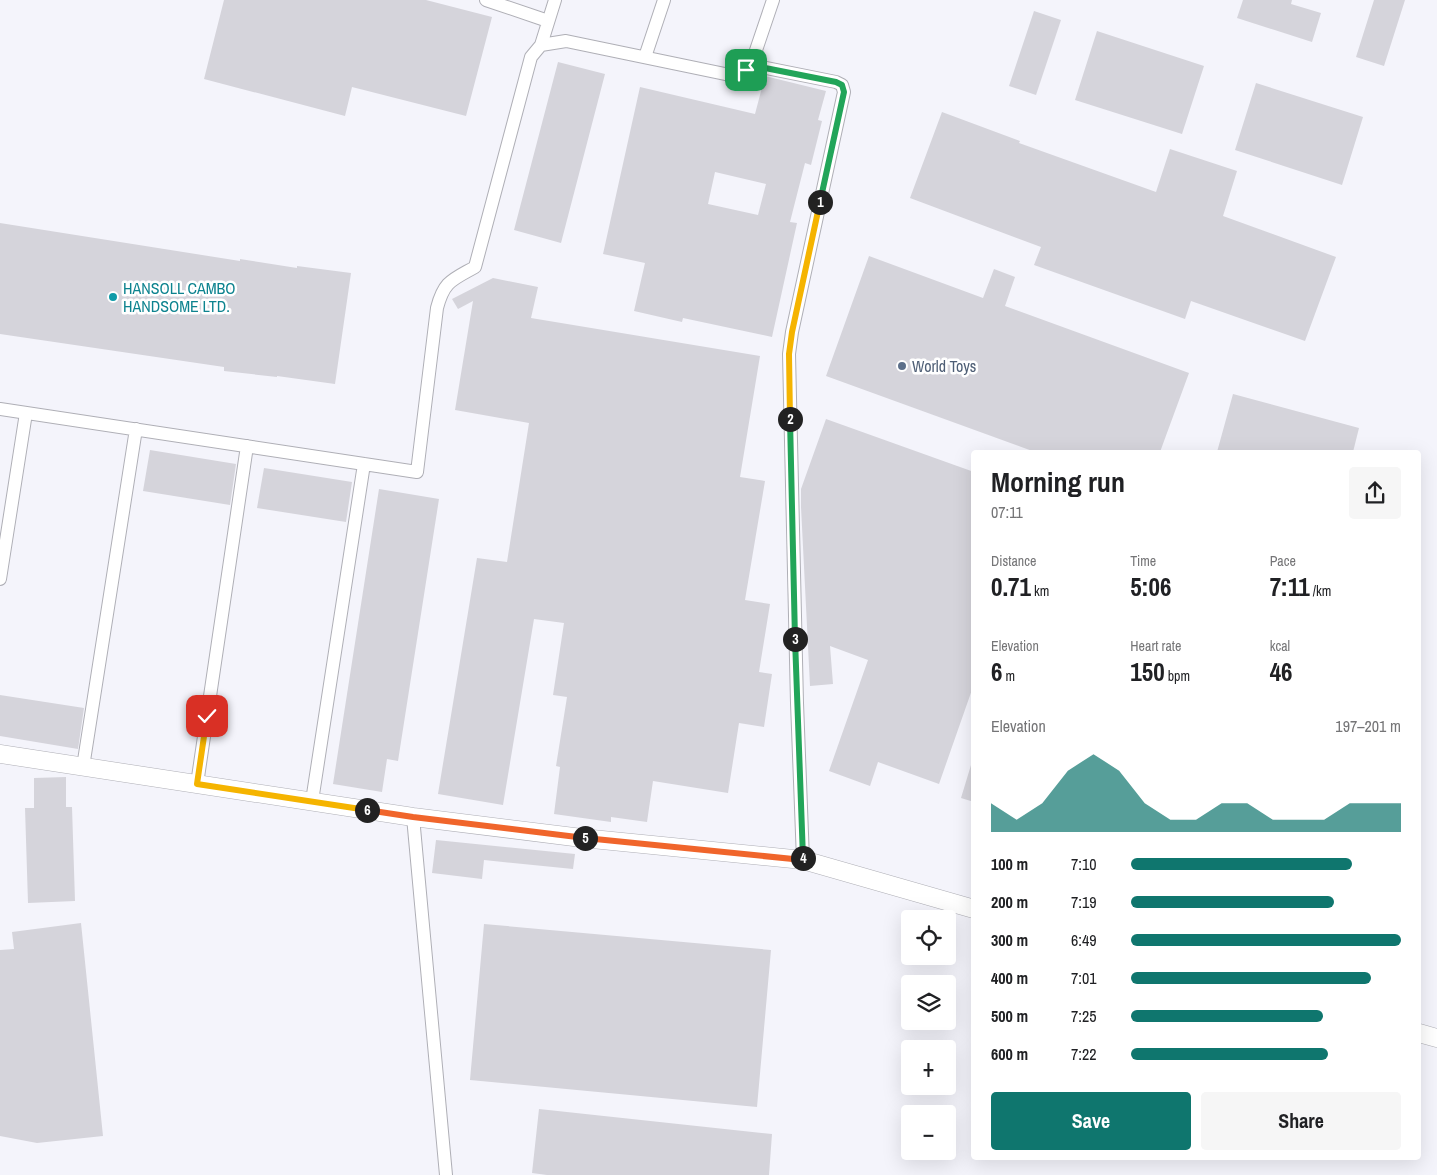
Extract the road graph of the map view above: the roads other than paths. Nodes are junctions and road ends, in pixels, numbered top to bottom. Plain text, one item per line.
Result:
1 (486, 0) edge
2 (555, 0) edge
3 (664, 0) edge
4 (773, 0) edge
5 (548, 22) junction
6 (541, 45) junction
7 (645, 58) junction
8 (750, 65) junction
9 (0, 409) edge
10 (26, 413) junction
11 (136, 429) junction
12 (247, 446) junction
13 (364, 464) junction
14 (0, 579) edge
15 (0, 754) edge
16 (83, 766) junction
17 (197, 784) junction
18 (312, 801) junction
19 (413, 817) junction
20 (803, 860) junction
21 (971, 908) edge
22 (1421, 1034) edge
23 (1437, 1038) edge
24 (446, 1175) edge

1 - 5 street
2 - 5 street
3 - 7 street
4 - 8 street
5 - 6 street
6 - 7 street
6 - 13 street
7 - 8 street
8 - 20 street
9 - 10 street
10 - 11 street
10 - 14 street
11 - 12 street
11 - 16 street
12 - 13 street
12 - 17 street
13 - 18 street
15 - 16 street
16 - 17 street
17 - 18 street
18 - 19 street
19 - 20 street
19 - 24 street
20 - 21 street
22 - 23 street

